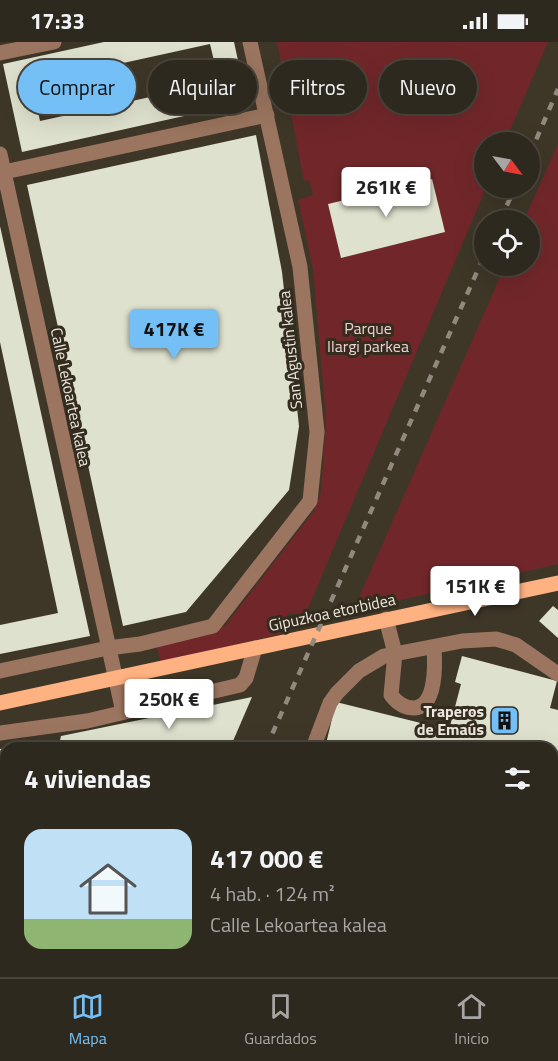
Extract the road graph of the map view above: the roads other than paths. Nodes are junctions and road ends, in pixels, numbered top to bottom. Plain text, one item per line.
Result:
1 (54, 42) edge
2 (250, 42) edge
3 (0, 53) edge
4 (267, 115) junction
5 (0, 154) edge
6 (2, 173) edge
7 (558, 583) edge
8 (386, 619) junction
9 (434, 647) junction
10 (108, 648) junction
11 (255, 648) junction
12 (395, 653) junction
13 (0, 671) edge
14 (558, 674) edge
15 (115, 679) junction
16 (0, 703) edge
17 (123, 712) junction
18 (0, 734) edge
19 (316, 742) edge

1 - 3 street
2 - 4 street, San Agustin kalea
4 - 6 street
4 - 10 street, San Agustin kalea
5 - 6 street, Calle Lekoartea kalea
6 - 10 street, Calle Lekoartea kalea
7 - 8 main road, Gipuzkoa etorbidea
8 - 11 main road, Gipuzkoa etorbidea
8 - 12 street
9 - 12 street
9 - 12 street
9 - 14 street
10 - 13 street
10 - 15 street
11 - 15 main road, Gipuzkoa etorbidea
11 - 17 street, Gipuzkoa etorbidea
12 - 19 street
15 - 16 main road, Gipuzkoa etorbidea
15 - 17 street
17 - 18 street, Gipuzkoa etorbidea

